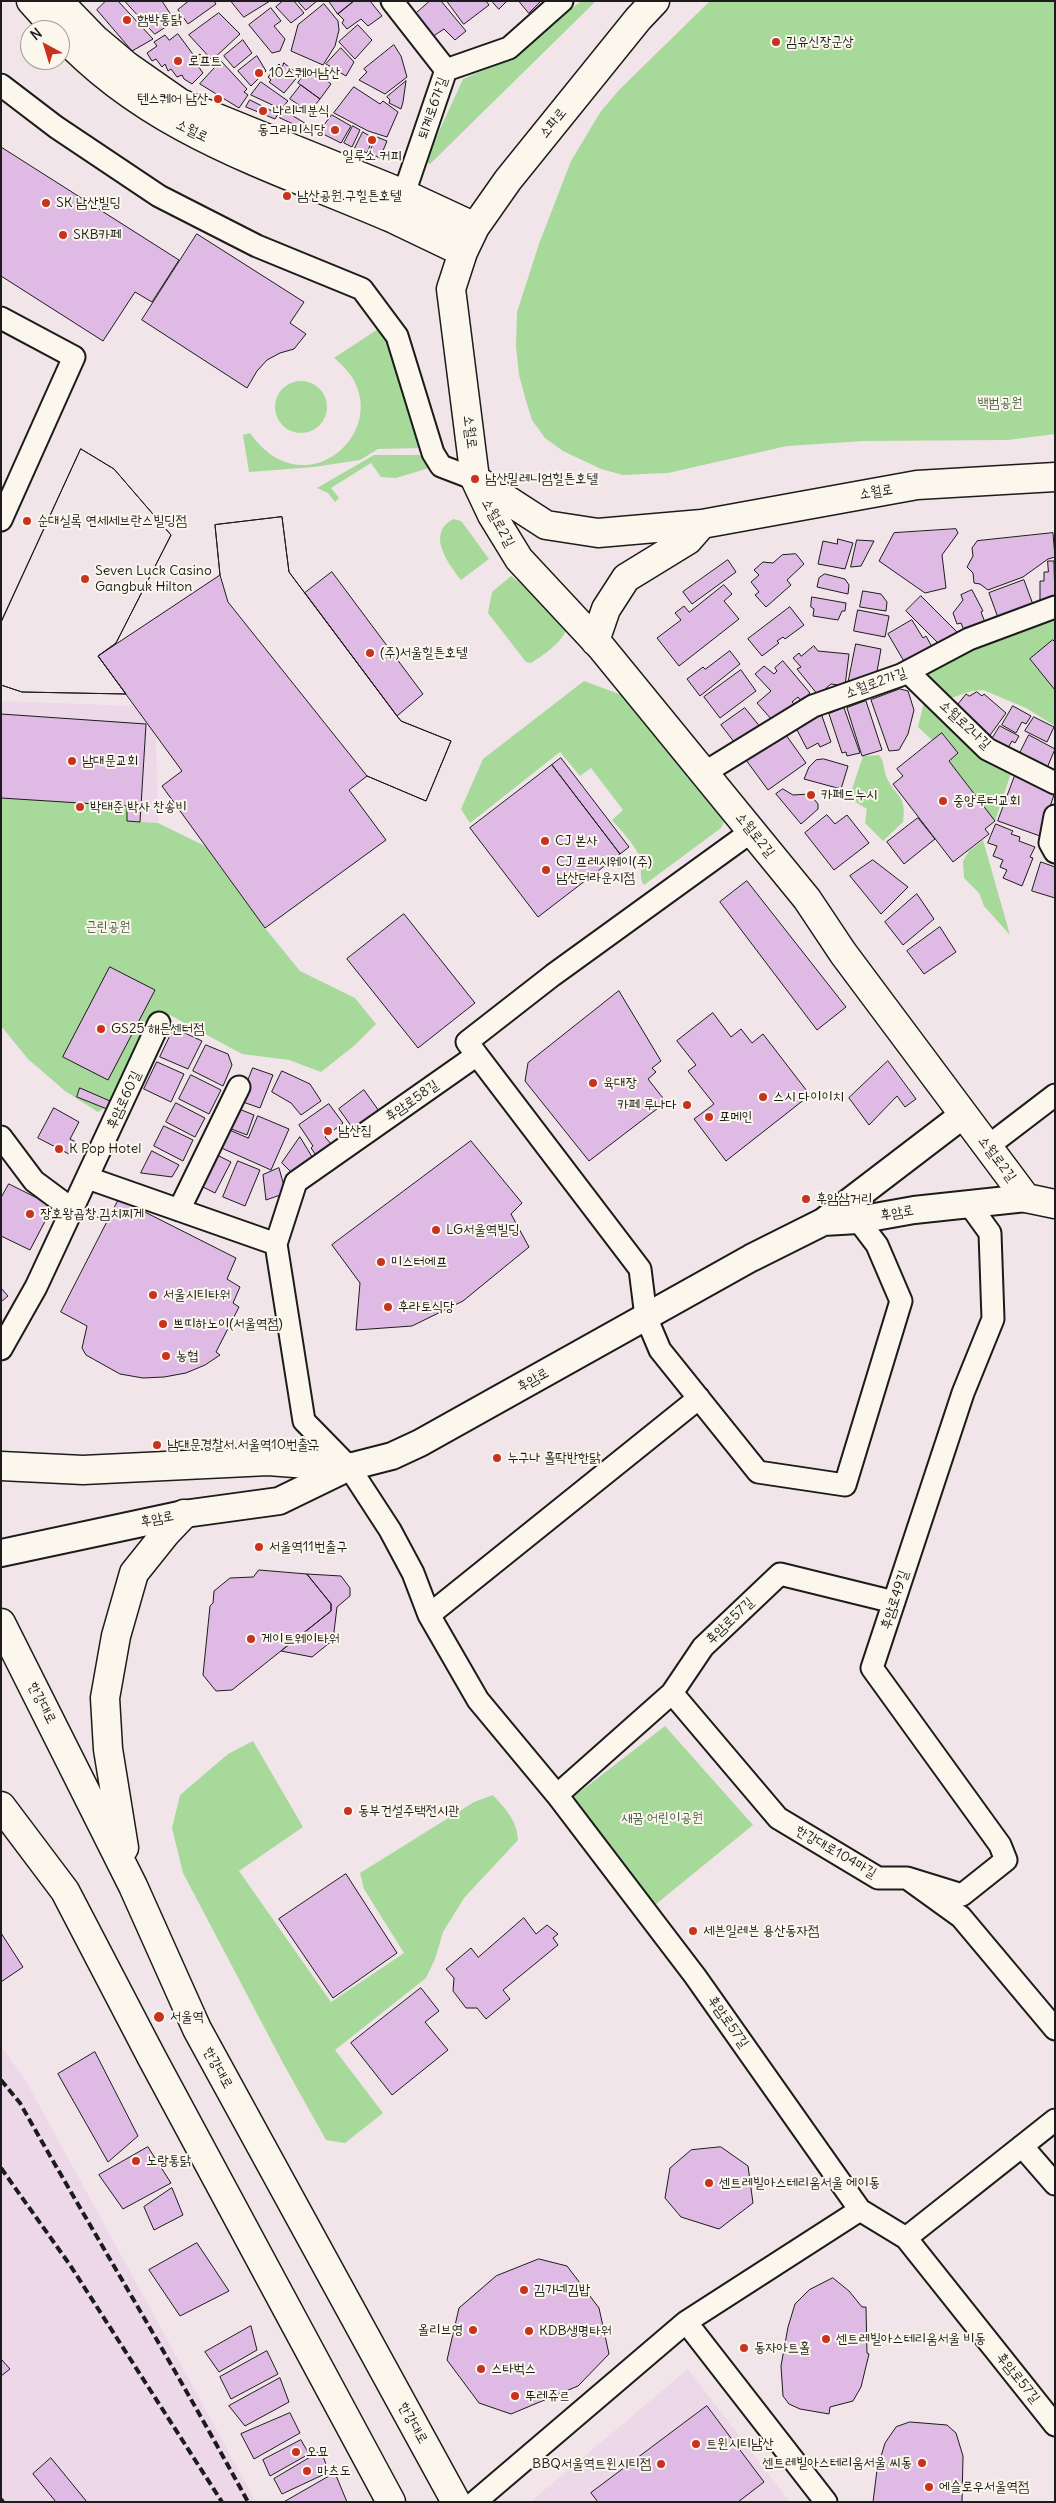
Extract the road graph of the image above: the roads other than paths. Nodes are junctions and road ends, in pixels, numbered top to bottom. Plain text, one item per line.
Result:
1 (31, 1) edge
2 (58, 1) edge
3 (392, 1) edge
4 (562, 1) edge
5 (655, 1) edge
6 (48, 20) edge
7 (70, 42) edge
8 (446, 70) junction
9 (1, 85) edge
10 (404, 194) junction
11 (395, 220) junction
12 (475, 227) junction
13 (463, 252) junction
14 (1, 318) edge
15 (1055, 477) edge
16 (476, 479) junction
17 (1, 520) edge
18 (702, 524) junction
19 (1055, 607) edge
20 (595, 641) junction
21 (908, 672) junction
22 (704, 773) junction
23 (1055, 783) edge
24 (1055, 816) edge
25 (752, 831) junction
26 (1055, 852) edge
27 (159, 1023) dead end
28 (477, 1055) junction
29 (239, 1086) dead end
30 (1055, 1095) edge
31 (963, 1115) junction
32 (1, 1137) edge
33 (987, 1147) junction
34 (88, 1178) junction
35 (1026, 1198) junction
36 (969, 1204) junction
37 (1055, 1204) edge
38 (73, 1210) junction
39 (180, 1210) junction
40 (858, 1220) junction
41 (824, 1222) junction
42 (276, 1244) junction
43 (646, 1317) junction
44 (1, 1349) edge
45 (698, 1398) junction
46 (1, 1466) edge
47 (349, 1467) junction
48 (184, 1514) junction
49 (1, 1553) edge
50 (894, 1602) junction
51 (429, 1616) junction
52 (1, 1623) edge
53 (672, 1693) junction
54 (557, 1795) junction
55 (1, 1806) edge
56 (907, 1878) junction
57 (133, 1886) junction
58 (1055, 2029) edge
59 (1055, 2120) edge
60 (1022, 2146) junction
61 (1055, 2184) edge
62 (860, 2210) junction
63 (906, 2238) junction
64 (686, 2322) junction
65 (1055, 2425) edge
66 (391, 2502) edge
67 (456, 2502) edge
68 (475, 2502) edge
69 (826, 2502) edge

1 - 6 main road
2 - 10 main road, 소월로
3 - 8 street
4 - 8 street, 퇴계로6가길
5 - 12 main road, 소파로
7 - 11 main road, 소월로
8 - 10 street, 퇴계로6가길
9 - 16 street
10 - 11 street, 퇴계로6가길
10 - 12 main road, 소월로
11 - 13 main road, 소월로
12 - 13 main road, 소파로
13 - 16 main road, 소월로
14 - 17 street
15 - 18 main road, 소월로
16 - 18 main road, 소월로
16 - 20 main road, 소월로2길
18 - 20 main road
19 - 21 street, 소월로2가길
20 - 22 main road, 소월로2길
21 - 22 street, 소월로2가길
21 - 23 street, 소월로2나길
22 - 25 main road, 소월로2길
24 - 26 street
25 - 28 street
25 - 31 main road, 소월로2길
27 - 34 street, 후암로60길
28 - 42 street, 후암로58길
28 - 43 street
29 - 39 street
30 - 33 street
31 - 33 main road, 소월로2길
31 - 41 street
32 - 38 street
33 - 35 main road, 소월로2길
34 - 38 street, 후암로60길
34 - 39 street
35 - 36 street, 후암로
35 - 37 main road, 후암로
36 - 40 street, 후암로
36 - 50 street, 후암로49길
38 - 44 street, 후암로60길
39 - 42 street
40 - 41 street, 후암로
40 - 45 street
41 - 43 street, 후암로
42 - 47 street, 후암로58길
43 - 45 street
43 - 47 street, 후암로
45 - 51 street
46 - 47 main road
47 - 48 street, 후암로
47 - 51 street, 후암로57길
48 - 49 street, 후암로
48 - 57 main road
50 - 53 street, 후암로57길
50 - 56 street, 후암로49길
51 - 54 street, 후암로57길
52 - 57 main road, 한강대로
53 - 54 street, 후암로57길
53 - 56 street, 한강대로104마길
54 - 62 street, 후암로57길
55 - 66 main road
56 - 58 street
57 - 67 main road, 한강대로
59 - 60 street
60 - 61 street
60 - 63 street
62 - 63 street, 후암로57길
62 - 64 street
63 - 65 street, 후암로57길
64 - 68 street
64 - 69 street

